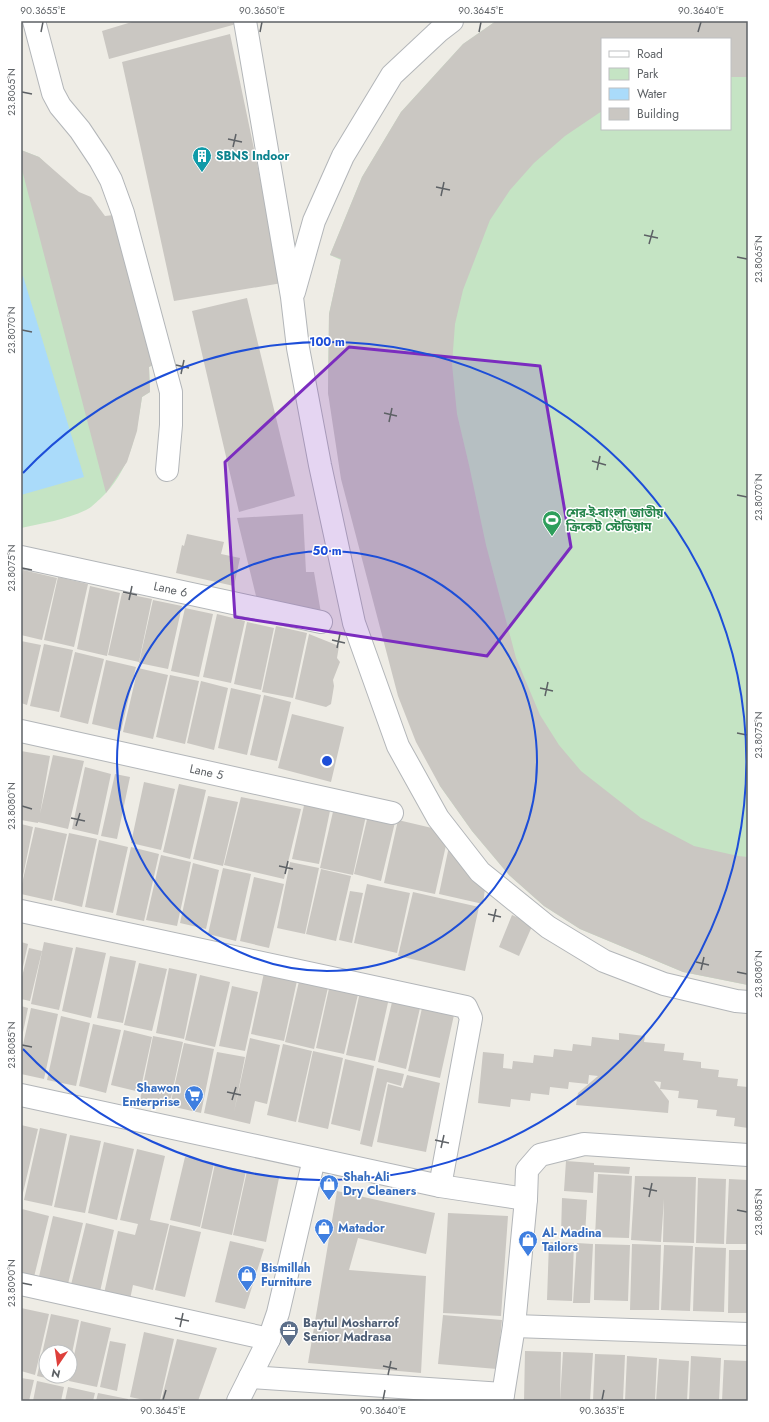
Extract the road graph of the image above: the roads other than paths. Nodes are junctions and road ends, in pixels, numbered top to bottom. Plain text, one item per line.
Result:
1 (34, 21) edge
2 (245, 21) edge
3 (452, 21) edge
4 (292, 297) junction
5 (167, 470) dead end
6 (21, 557) edge
7 (321, 622) dead end
8 (21, 731) edge
9 (392, 813) dead end
10 (21, 911) edge
11 (748, 1002) edge
12 (21, 1095) edge
13 (748, 1155) edge
14 (314, 1159) junction
15 (440, 1186) junction
16 (526, 1199) junction
17 (21, 1284) edge
18 (514, 1326) junction
19 (748, 1334) edge
20 (270, 1339) junction
21 (250, 1376) junction
22 (503, 1398) edge
23 (238, 1401) edge

1 - 5 street
2 - 4 street
3 - 4 street
4 - 11 street
6 - 7 street, Lane 6
8 - 9 street, Lane 5
10 - 15 street
12 - 14 street
13 - 16 street
14 - 15 street
14 - 20 street
15 - 16 street
16 - 18 street
17 - 20 street
18 - 19 street
18 - 22 street
20 - 21 street
21 - 22 street
21 - 23 street

